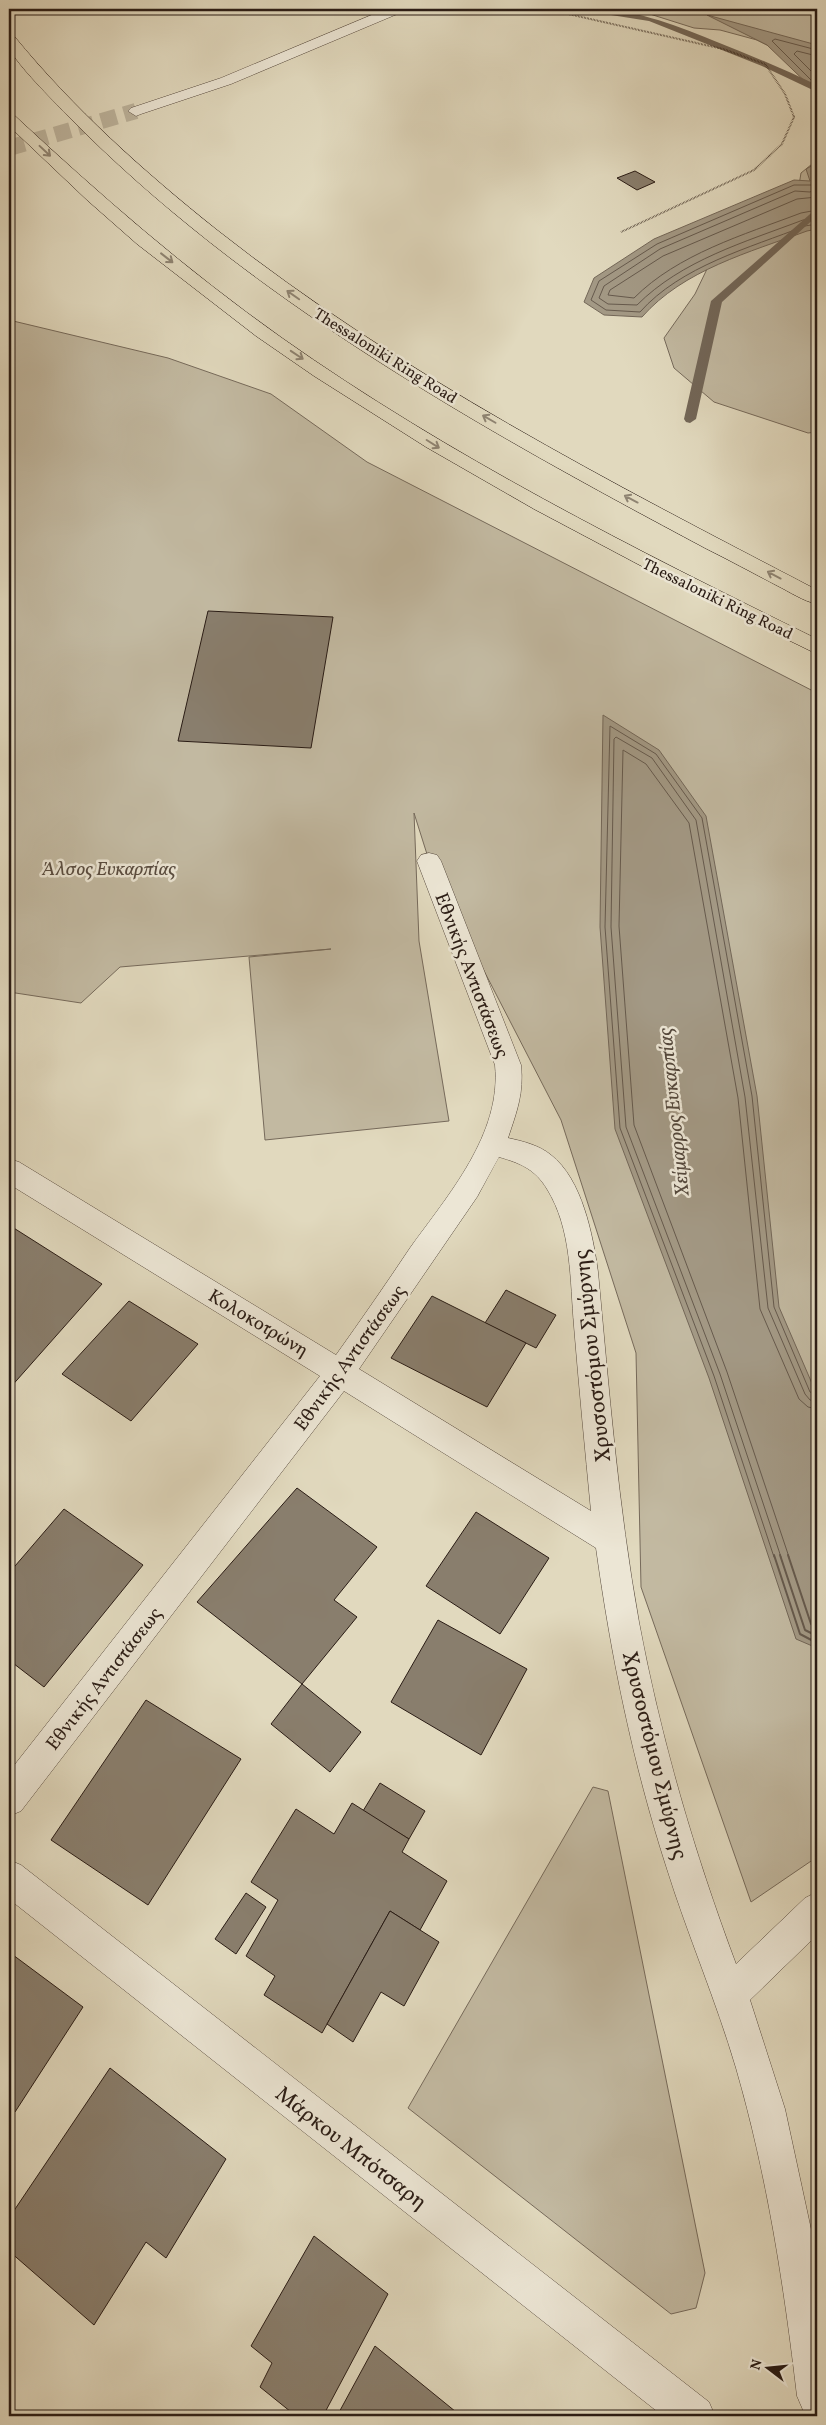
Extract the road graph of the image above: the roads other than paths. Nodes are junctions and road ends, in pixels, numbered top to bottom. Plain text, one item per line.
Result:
1 (397, 9) edge
2 (9, 40) edge
3 (136, 111) tunnel mouth
4 (9, 118) edge
5 (817, 598) edge
6 (817, 647) edge
7 (429, 860) dead end
8 (492, 1144) junction
9 (9, 1170) edge
10 (341, 1372) junction
11 (610, 1539) junction
12 (9, 1799) edge
13 (9, 1877) edge
14 (817, 1910) edge
15 (731, 1994) junction
16 (817, 2396) edge
17 (695, 2416) edge

1 - 3 street
5 -> 2 highway, Thessaloniki Ring Road
4 -> 6 highway, Thessaloniki Ring Road
7 - 8 street, Εθνικής Αντιστάσεως
8 - 10 street, Εθνικής Αντιστάσεως
8 - 11 street, Χρυσοστόμου Σμύρνης
9 - 10 street, Κολοκοτρώνη
10 - 11 street, Κολοκοτρώνη
10 - 12 street, Εθνικής Αντιστάσεως
11 - 15 street, Χρυσοστόμου Σμύρνης
13 - 17 street, Μάρκου Μπότσαρη
14 - 15 street
15 - 16 street, Χρυσοστόμου Σμύρνης

